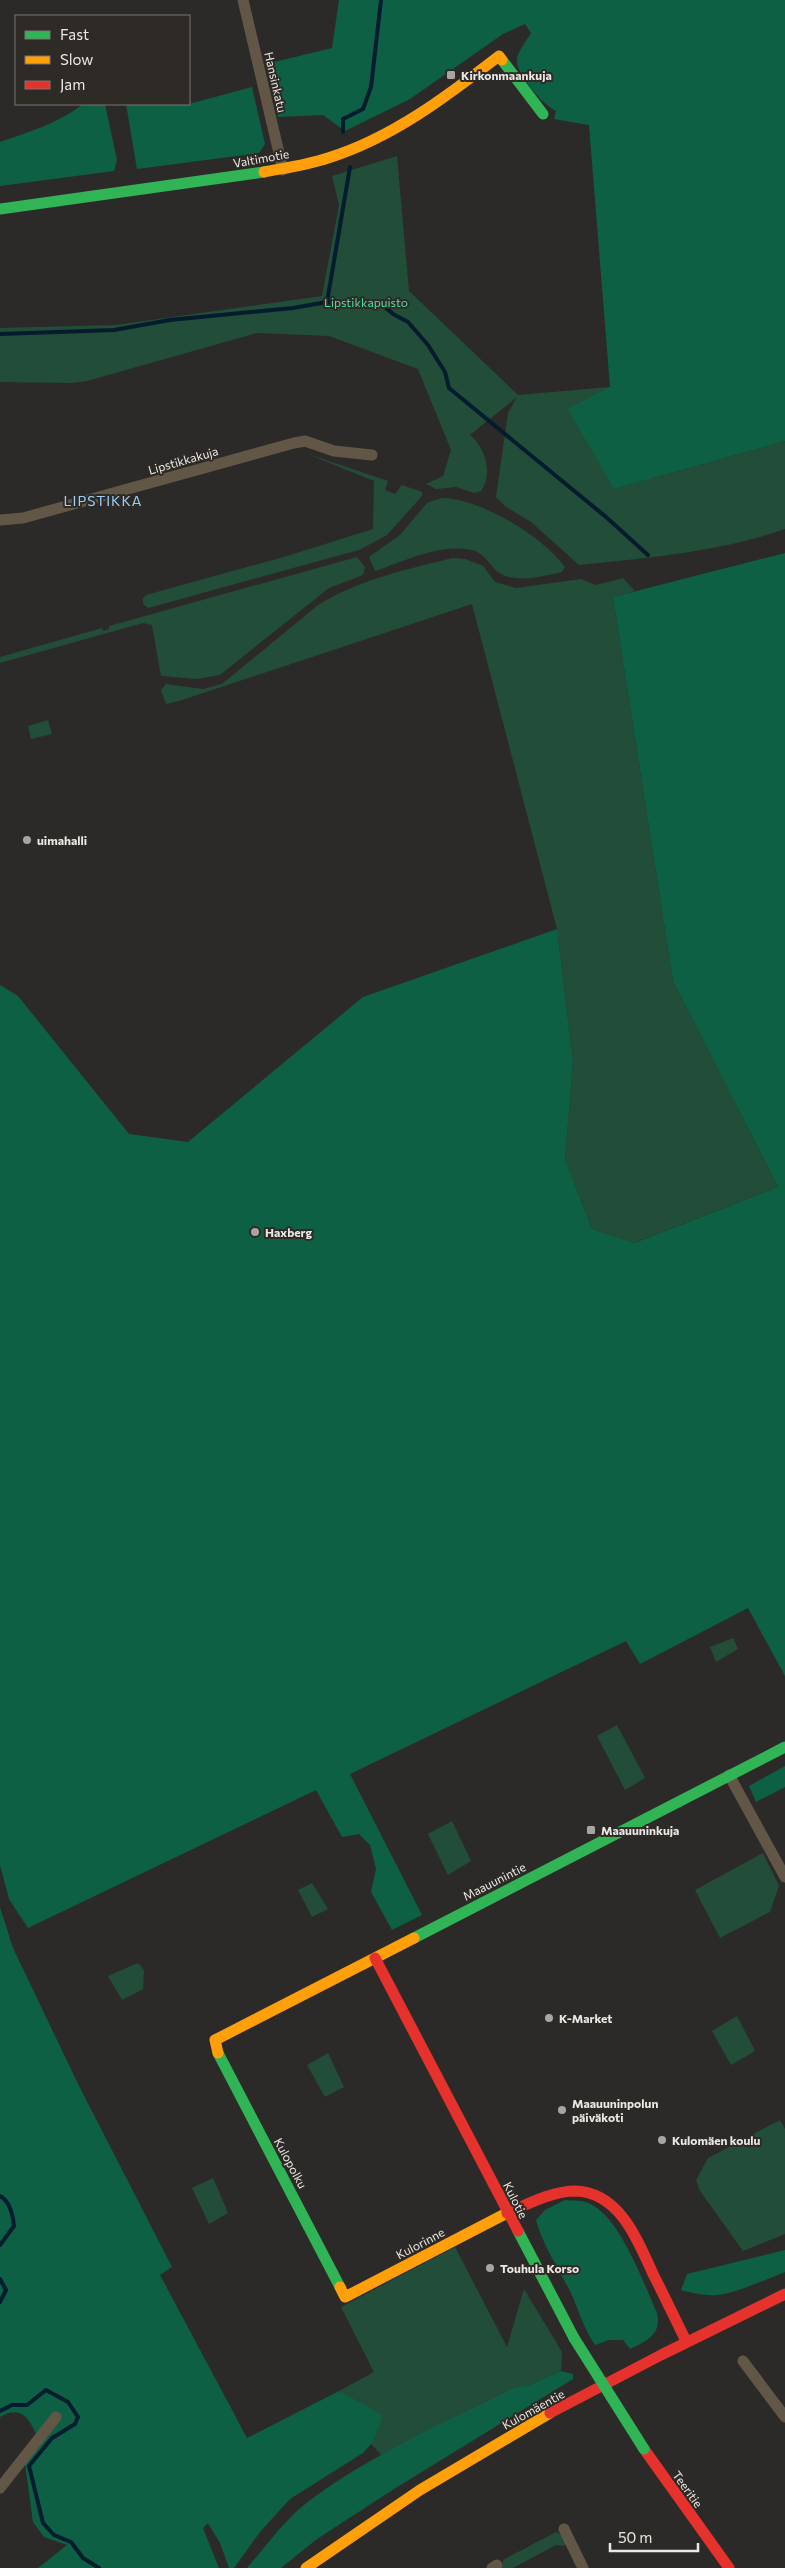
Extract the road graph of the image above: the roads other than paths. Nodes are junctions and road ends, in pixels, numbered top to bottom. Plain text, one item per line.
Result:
1 (243, 0) edge
2 (543, 114) dead end
3 (284, 170) junction
4 (0, 209) edge
5 (372, 455) dead end
6 (0, 520) edge
7 (785, 1747) edge
8 (729, 1775) junction
9 (785, 1877) edge
10 (374, 1958) junction
11 (215, 2040) joint
12 (507, 2213) junction
13 (785, 2294) edge
14 (345, 2297) joint
15 (686, 2341) junction
16 (743, 2361) dead end
17 (56, 2417) dead end
18 (785, 2417) edge
19 (644, 2449) joint
20 (0, 2488) edge
21 (564, 2530) dead end
22 (306, 2568) edge
23 (583, 2568) edge
24 (729, 2568) edge

1 - 3 street, Hansinkatu
2 - 3 street, Valtimotie
3 - 4 street, Valtimotie
5 - 6 street, Lipstikkakuja
7 - 8 street, Maauunintie
8 - 9 street
8 - 10 street, Maauunintie
10 - 11 street, Maauunintie
10 - 12 street, Kulotie
11 - 14 street, Kulopolku
12 - 14 street, Kulorinne
12 - 15 street, Kulorinne
12 - 19 street, Kulotie, bridge
13 - 15 street, Kulomäentie
15 - 22 street, Kulomäentie
16 - 18 street
17 - 20 street
19 - 24 street, Teeritie
21 - 23 street

